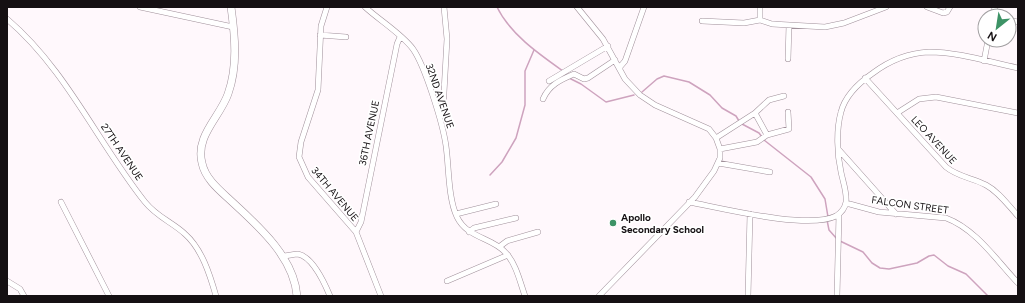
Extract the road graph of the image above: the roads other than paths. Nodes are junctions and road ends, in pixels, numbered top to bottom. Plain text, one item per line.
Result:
1 (140, 7) edge
2 (231, 7) edge
3 (327, 7) edge
4 (365, 7) edge
5 (444, 7) edge
6 (577, 7) edge
7 (644, 7) edge
8 (760, 7) edge
9 (886, 7) edge
10 (926, 7) edge
11 (950, 7) edge
12 (165, 10) edge
13 (7, 19) edge
14 (760, 20) junction
15 (702, 21) dead end
16 (789, 25) junction
17 (233, 27) junction
18 (320, 34) junction
19 (346, 37) dead end
20 (400, 37) junction
21 (608, 46) junction
22 (986, 48) edge
23 (788, 59) dead end
24 (615, 60) junction
25 (984, 61) junction
26 (619, 68) junction
27 (1018, 68) edge
28 (567, 75) junction
29 (865, 78) junction
30 (549, 81) dead end
31 (784, 96) dead end
32 (543, 99) dead end
33 (788, 112) dead end
34 (755, 113) junction
35 (897, 113) junction
36 (1018, 113) edge
37 (440, 118) junction
38 (767, 135) junction
39 (716, 138) junction
40 (720, 149) junction
41 (839, 150) junction
42 (718, 163) junction
43 (770, 172) dead end
44 (61, 202) dead end
45 (690, 202) junction
46 (846, 203) junction
47 (496, 204) dead end
48 (456, 214) junction
49 (750, 214) junction
50 (839, 214) junction
51 (896, 214) junction
52 (1018, 216) edge
53 (516, 218) dead end
54 (356, 232) junction
55 (469, 232) junction
56 (538, 232) dead end
57 (499, 247) junction
58 (508, 255) junction
59 (282, 256) junction
60 (7, 281) edge
61 (447, 281) dead end
62 (1018, 283) edge
63 (600, 294) edge
64 (24, 296) edge
65 (109, 296) edge
66 (216, 296) edge
67 (297, 296) edge
68 (330, 296) edge
69 (380, 296) edge
70 (525, 296) edge
71 (607, 296) edge
72 (748, 296) edge
73 (837, 296) edge

1 - 12 street
2 - 17 street
3 - 18 street, 34TH AVENUE
4 - 20 street, 32ND AVENUE
5 - 37 street
6 - 21 street
7 - 26 street
8 - 14 street
9 - 16 street
10 - 11 street
12 - 17 street
13 - 66 street, 27TH AVENUE
14 - 15 street
14 - 16 street
16 - 23 street
17 - 59 street
18 - 19 street
18 - 54 street, 34TH AVENUE
20 - 37 street, 32ND AVENUE
20 - 54 street, 36TH AVENUE
21 - 24 street
21 - 28 street
22 - 25 street
24 - 26 street
24 - 28 street
25 - 27 street
25 - 29 street
26 - 39 street
28 - 30 street
28 - 32 street
29 - 35 street, LEO AVENUE
29 - 41 street
31 - 34 street
33 - 38 street
34 - 38 street
34 - 39 street
35 - 36 street
35 - 52 street, LEO AVENUE
37 - 48 street, 32ND AVENUE
38 - 40 street
39 - 40 street
40 - 42 street
41 - 46 street
41 - 51 street
42 - 43 street
42 - 45 street
44 - 65 street
45 - 49 street
45 - 63 street
46 - 50 street
46 - 51 street, FALCON STREET
47 - 48 street
48 - 55 street, 32ND AVENUE
49 - 50 street
49 - 72 street
50 - 73 street
51 - 62 street, FALCON STREET
53 - 55 street
54 - 69 street, 34TH AVENUE
55 - 57 street, 32ND AVENUE
56 - 57 street
57 - 58 street, 32ND AVENUE
58 - 61 street
58 - 70 street, 32ND AVENUE
59 - 67 street
59 - 68 street
60 - 64 street
63 - 71 street

